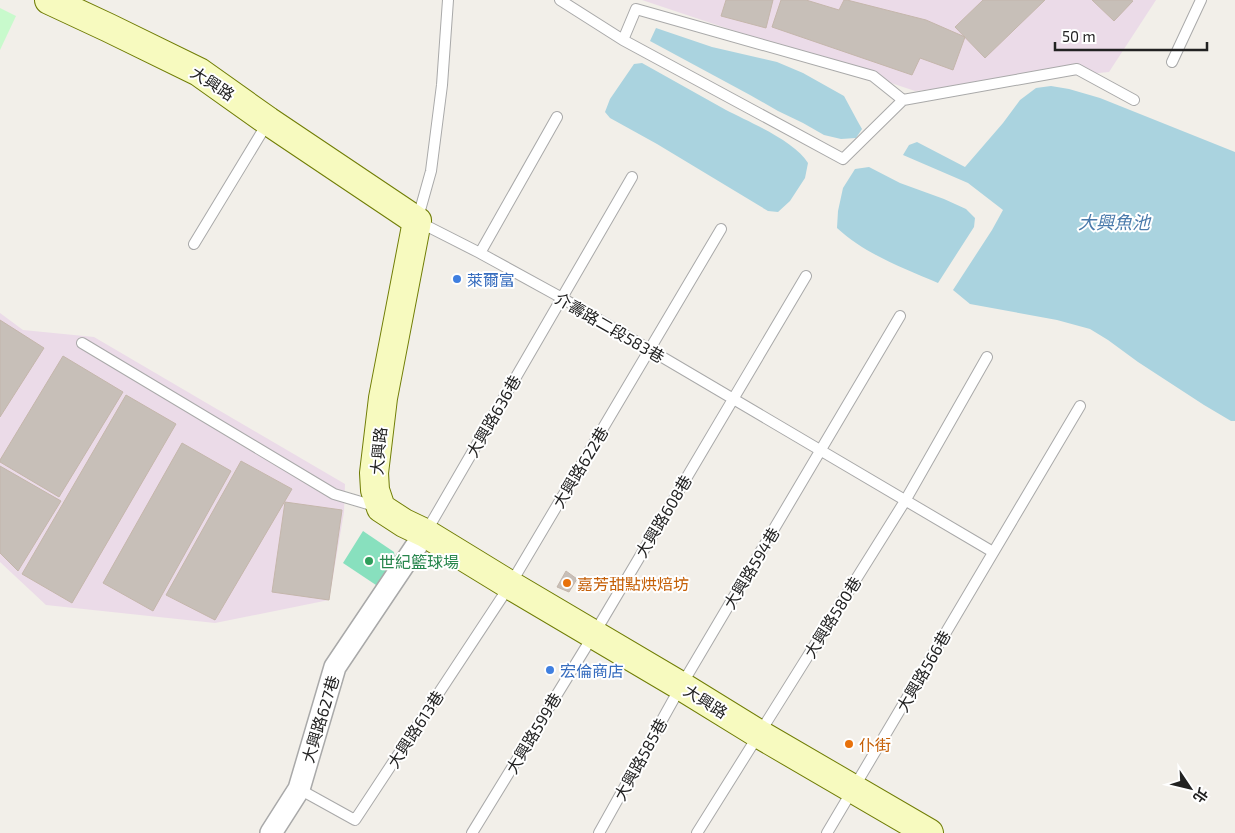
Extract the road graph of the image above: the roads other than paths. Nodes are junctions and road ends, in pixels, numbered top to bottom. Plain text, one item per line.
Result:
1 (49, 0) edge
2 (448, 0) edge
3 (560, 0) edge
4 (1201, 0) edge
5 (623, 40) junction
6 (1172, 62) dead end
7 (903, 100) junction
8 (1134, 100) dead end
9 (557, 117) dead end
10 (268, 121) junction
11 (632, 177) dead end
12 (416, 221) junction
13 (721, 229) dead end
14 (194, 244) dead end
15 (480, 253) junction
16 (806, 276) dead end
17 (562, 298) junction
18 (900, 316) dead end
19 (82, 343) dead end
20 (649, 350) junction
21 (987, 357) dead end
22 (733, 399) junction
23 (1080, 406) dead end
24 (820, 451) junction
25 (905, 500) junction
26 (382, 508) junction
27 (425, 533) junction
28 (993, 552) junction
29 (510, 585) junction
30 (594, 634) junction
31 (681, 686) junction
32 (760, 734) junction
33 (299, 789) junction
34 (854, 789) junction
35 (271, 833) edge
36 (472, 833) edge
37 (599, 833) edge
38 (697, 833) edge
39 (827, 833) edge
40 (929, 833) edge

1 - 10 street, 大興路
2 - 12 lane
3 - 5 lane
4 - 6 lane
5 - 7 lane
5 - 7 lane
7 - 8 lane
9 - 15 lane
10 - 12 street, 大興路
10 - 14 lane
11 - 17 lane, 大興路636巷
12 - 15 lane, 介壽路二段583巷
12 - 26 street, 大興路
13 - 20 lane, 大興路622巷
15 - 17 lane, 介壽路二段583巷
16 - 22 lane, 大興路608巷
17 - 20 lane, 介壽路二段583巷
17 - 27 lane, 大興路636巷
18 - 24 lane, 大興路594巷
19 - 26 lane
20 - 22 lane, 介壽路二段583巷
20 - 29 lane, 大興路622巷
21 - 25 lane, 大興路580巷
22 - 24 lane, 介壽路二段583巷
22 - 30 lane, 大興路608巷
23 - 28 lane, 大興路566巷
24 - 25 lane, 介壽路二段583巷
24 - 31 lane, 大興路594巷
25 - 28 lane, 介壽路二段583巷
25 - 32 lane, 大興路580巷
26 - 27 street, 大興路
27 - 29 street, 大興路
27 - 33 street, 大興路627巷
28 - 34 lane, 大興路566巷
29 - 30 street, 大興路
29 - 33 lane, 大興路613巷
30 - 31 street, 大興路
30 - 36 lane, 大興路599巷
31 - 32 street, 大興路
31 - 37 lane, 大興路585巷
32 - 34 street, 大興路
32 - 38 lane, 大興路580巷
33 - 35 street, 大興路627巷
34 - 39 lane, 大興路566巷
34 - 40 street, 大興路

